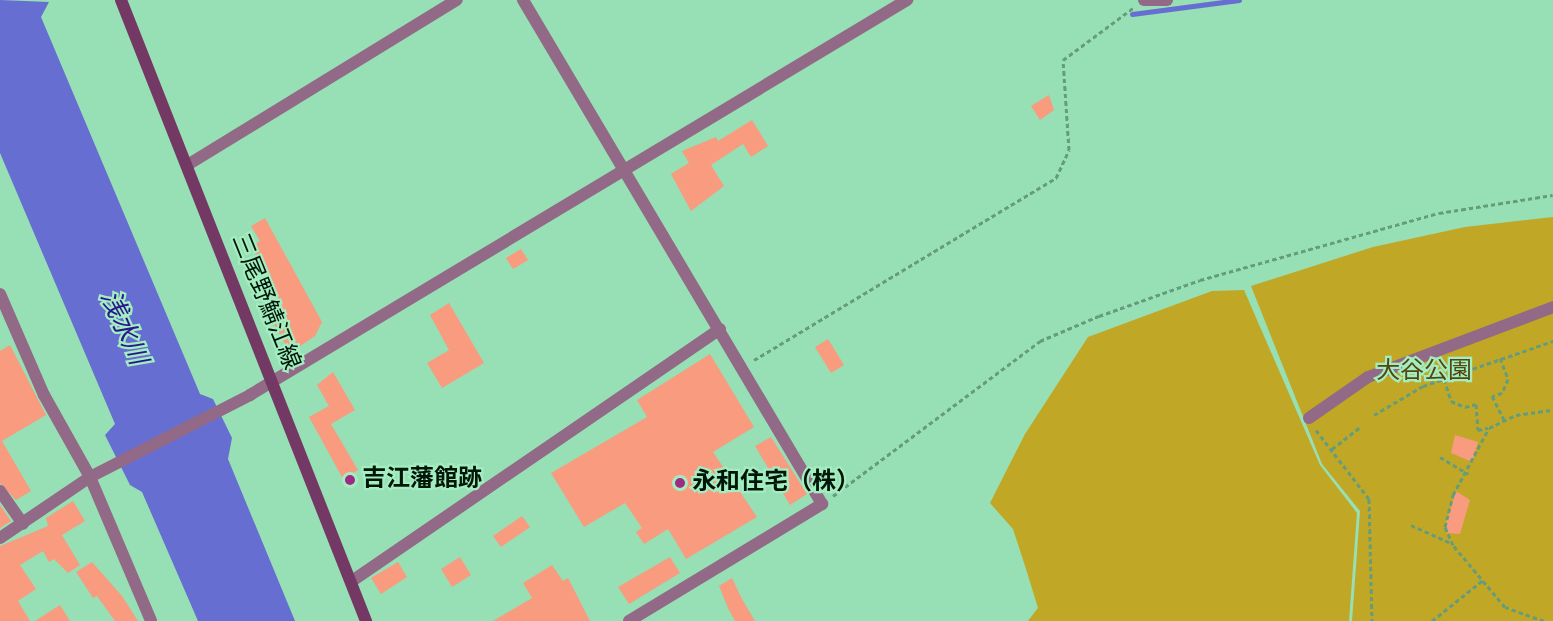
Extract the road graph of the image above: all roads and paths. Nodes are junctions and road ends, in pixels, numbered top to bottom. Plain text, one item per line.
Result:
1 (121, 0) edge
2 (457, 0) edge
3 (523, 0) edge
4 (907, 0) edge
5 (1167, 0) edge
6 (1145, 1) edge
7 (189, 164) junction
8 (625, 172) junction
9 (1553, 195) edge
10 (0, 294) edge
11 (1553, 307) edge
12 (720, 329) junction
13 (1553, 340) edge
14 (1500, 358) junction
15 (743, 367) junction
16 (1444, 380) junction
17 (275, 383) junction
18 (1553, 410) edge
19 (1374, 415) dead end
20 (1309, 418) joint
21 (1504, 420) junction
22 (1361, 426) dead end
23 (1489, 428) junction
24 (1332, 449) junction
25 (1440, 457) dead end
26 (1468, 474) junction
27 (90, 477) junction
28 (0, 491) edge
29 (822, 504) junction
30 (22, 524) junction
31 (1411, 525) dead end
32 (0, 538) edge
33 (1451, 543) junction
34 (1483, 580) junction
35 (352, 581) junction
36 (151, 621) edge
37 (366, 621) edge
38 (629, 621) edge
39 (1372, 621) edge
40 (1432, 621) edge
41 (1544, 621) edge

1 - 7 main road, 三尾野鯖江線
2 - 7 street
3 - 8 street
4 - 8 street
5 - 6 street
6 - 15 path
7 - 17 main road, 三尾野鯖江線
8 - 12 street
8 - 17 street
9 - 29 path
10 - 27 street
11 - 20 street
12 - 15 street
12 - 35 street
13 - 14 path
14 - 16 path
14 - 21 path
15 - 29 street
16 - 19 path
16 - 23 path
17 - 27 street
17 - 35 main road, 三尾野鯖江線
18 - 21 path
20 - 24 path
21 - 23 path
22 - 24 path
23 - 26 path
24 - 39 path
25 - 26 path
26 - 33 path
27 - 30 street
27 - 36 street
28 - 30 street
29 - 38 street
30 - 32 street
31 - 33 path
33 - 34 path
34 - 40 path
34 - 41 path
35 - 37 main road, 三尾野鯖江線

